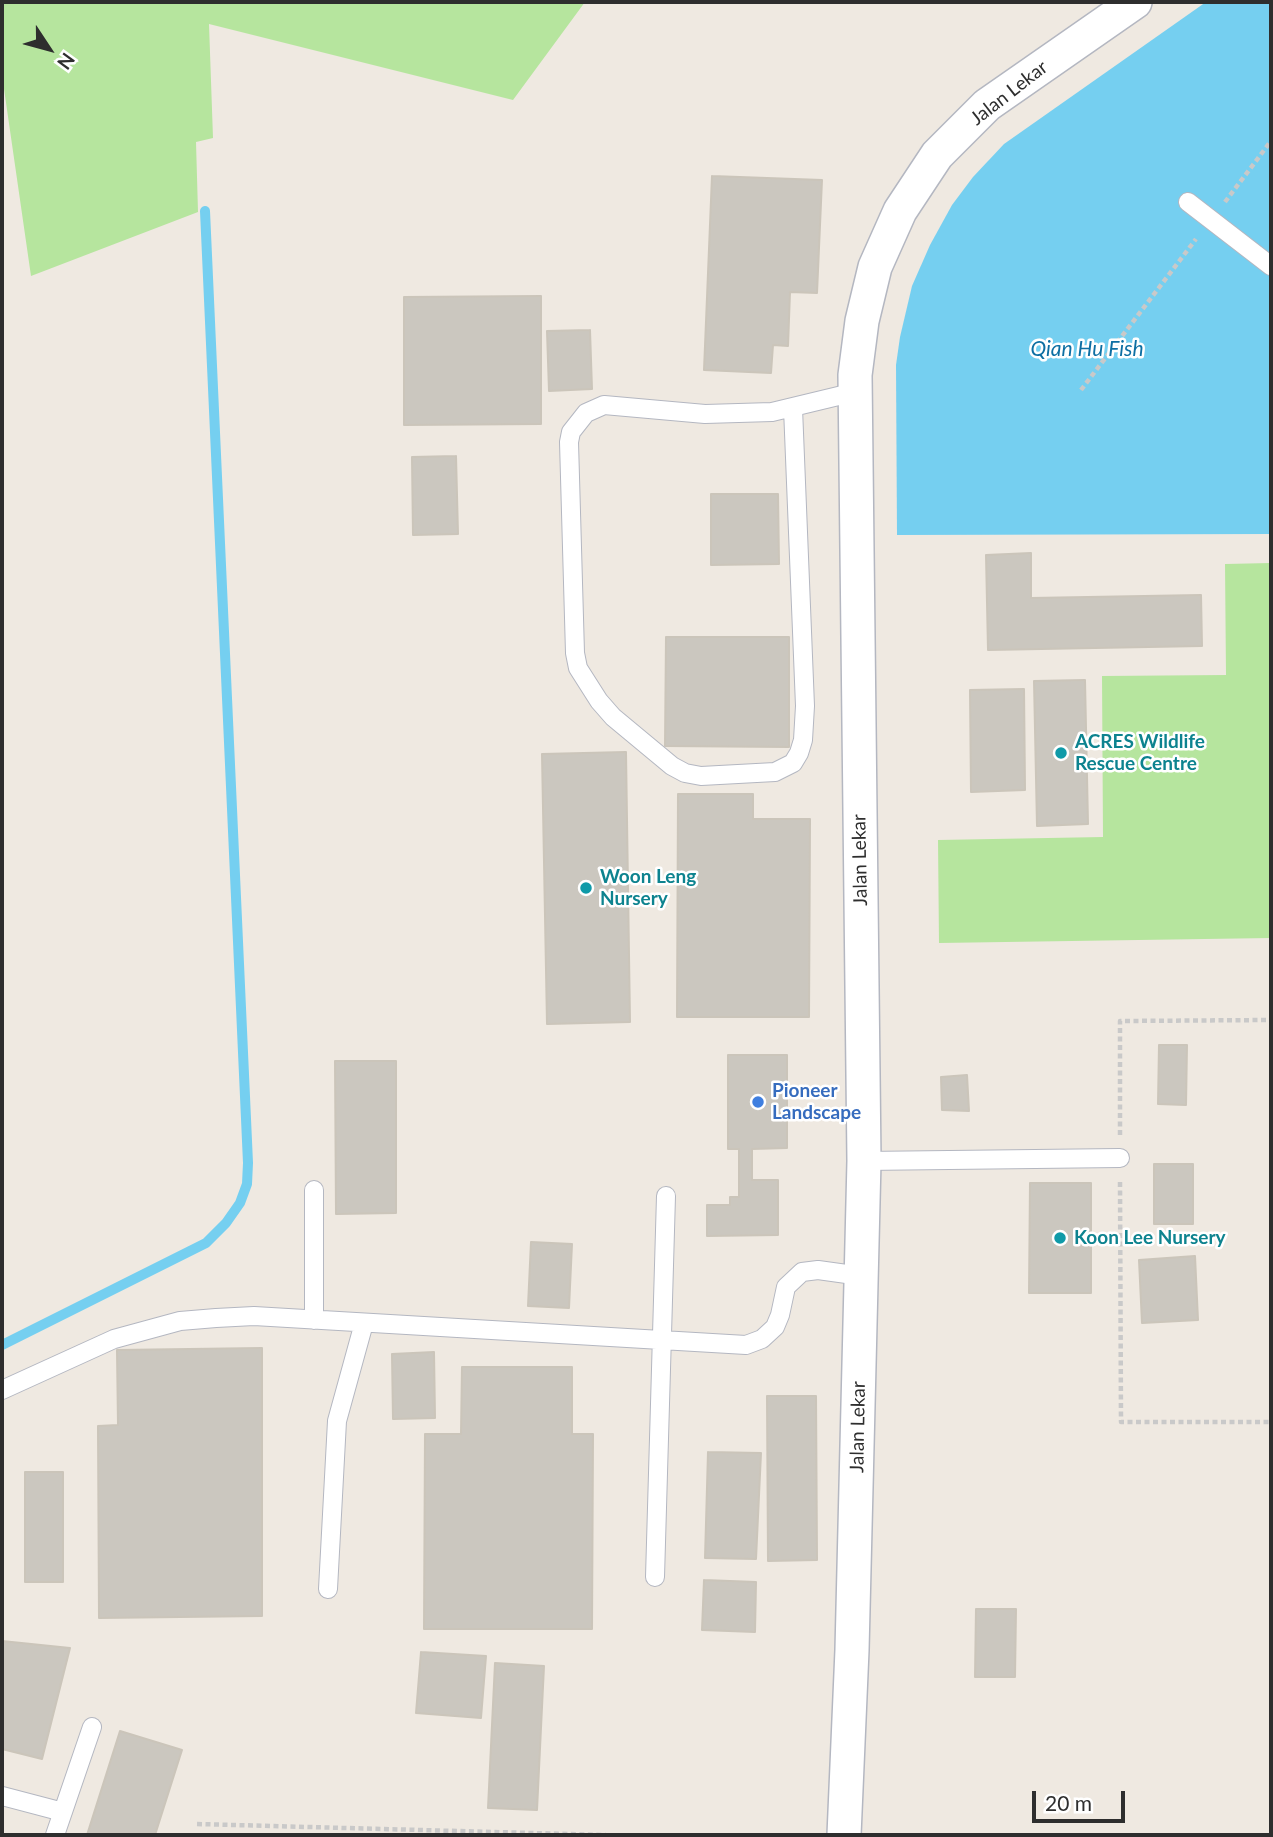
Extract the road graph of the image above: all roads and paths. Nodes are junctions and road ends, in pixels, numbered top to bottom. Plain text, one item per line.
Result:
1 (1135, 2) edge
2 (1271, 141) edge
3 (1188, 202) dead end
4 (1211, 220) junction
5 (1271, 266) edge
6 (1081, 390) dead end
7 (855, 392) junction
8 (793, 408) junction
9 (1271, 1020) edge
10 (1120, 1157) junction
11 (864, 1161) junction
12 (314, 1190) dead end
13 (666, 1196) dead end
14 (861, 1276) junction
15 (314, 1320) junction
16 (364, 1323) junction
17 (662, 1341) junction
18 (2, 1390) edge
19 (1271, 1422) edge
20 (655, 1577) dead end
21 (328, 1590) dead end
22 (92, 1727) dead end
23 (2, 1796) edge
24 (63, 1812) junction
25 (197, 1824) dead end
26 (436, 1833) edge
27 (535, 1834) edge
28 (55, 1835) edge
29 (606, 1835) edge
30 (845, 1835) edge

1 - 7 street, Jalan Lekar
2 - 4 path
3 - 4 lane
4 - 5 lane
4 - 6 path
7 - 8 lane
7 - 11 street, Jalan Lekar
8 - 8 lane
9 - 10 path
10 - 11 lane
10 - 19 path
11 - 14 street, Jalan Lekar
12 - 15 lane
13 - 17 lane
14 - 17 lane
14 - 30 street, Jalan Lekar
15 - 16 lane
15 - 18 lane
16 - 17 lane
16 - 21 lane
17 - 20 lane
22 - 24 lane
23 - 24 lane
24 - 28 lane
25 - 26 path
26 - 27 path
27 - 29 path

